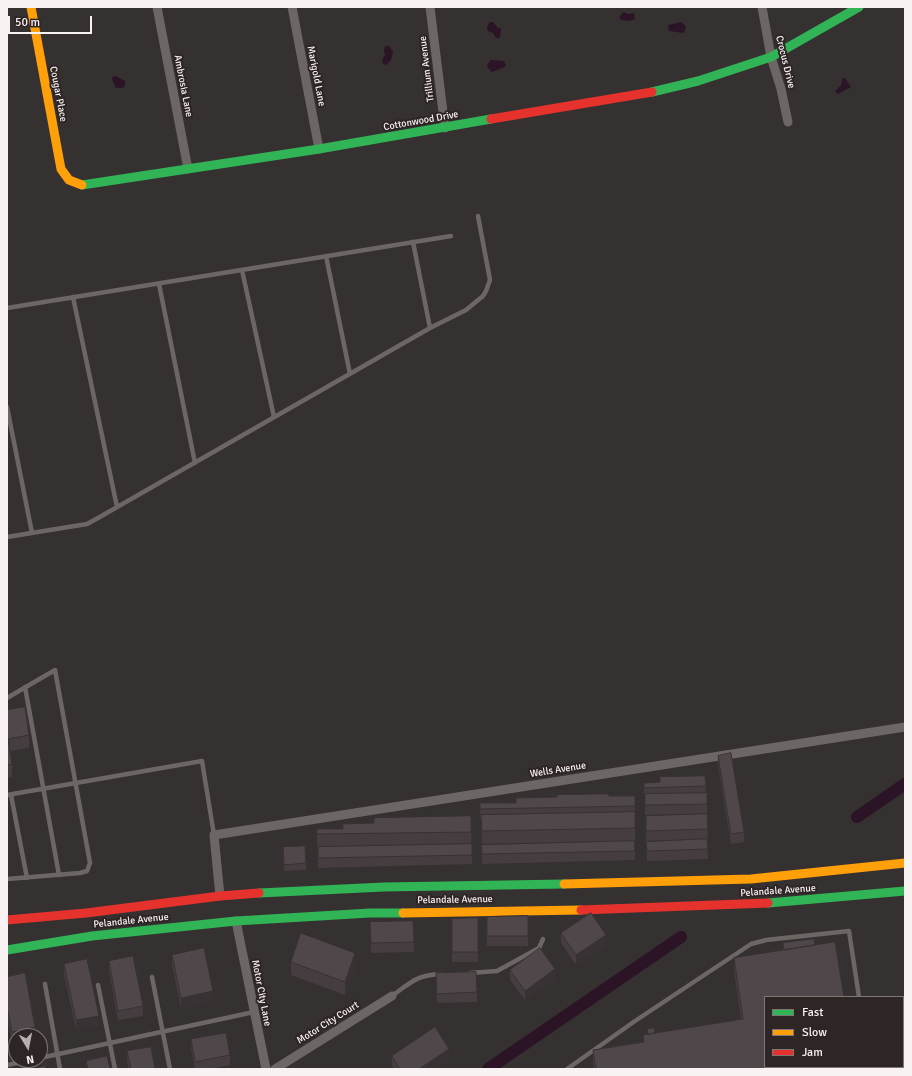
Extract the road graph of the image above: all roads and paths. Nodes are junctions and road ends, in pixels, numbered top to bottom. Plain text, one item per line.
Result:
1 (31, 7) edge
2 (157, 7) edge
3 (292, 7) edge
4 (430, 7) edge
5 (762, 7) edge
6 (860, 7) edge
7 (771, 57) junction
8 (788, 122) dead end
9 (445, 128) junction
10 (319, 149) junction
11 (188, 168) junction
12 (70, 182) joint
13 (478, 216) dead end
14 (451, 236) dead end
15 (413, 242) junction
16 (326, 256) junction
17 (242, 270) junction
18 (159, 284) junction
19 (73, 297) junction
20 (7, 308) edge
21 (430, 328) junction
22 (350, 374) junction
23 (7, 407) edge
24 (274, 417) junction
25 (195, 463) junction
26 (117, 508) junction
27 (32, 533) junction
28 (7, 537) edge
29 (25, 687) junction
30 (7, 698) edge
31 (905, 727) edge
32 (75, 783) junction
33 (43, 789) junction
34 (9, 795) edge
35 (214, 835) junction
36 (905, 863) edge
37 (59, 875) junction
38 (27, 878) junction
39 (7, 879) edge
40 (905, 891) edge
41 (220, 896) junction
42 (7, 920) edge
43 (236, 922) junction
44 (543, 939) dead end
45 (7, 950) edge
46 (466, 973) edge
47 (450, 974) edge
48 (152, 977) dead end
49 (45, 984) dead end
50 (98, 985) dead end
51 (392, 996) joint
52 (859, 996) edge
53 (254, 1012) junction
54 (163, 1032) junction
55 (110, 1043) junction
56 (57, 1055) junction
57 (48, 1057) edge
58 (60, 1069) edge
59 (115, 1069) edge
60 (170, 1069) edge
61 (266, 1069) edge
62 (275, 1069) edge
63 (567, 1069) edge

1 - 12 main road, Cougar Place
2 - 11 street, Ambrosia Lane
3 - 10 street, Marigold Lane
4 - 9 street, Trillium Avenue
5 - 7 street, Crocus Drive
6 - 7 main road, Cottonwood Drive
7 - 8 street, Crocus Drive
7 - 9 main road, Cottonwood Drive
9 - 10 main road, Cottonwood Drive
10 - 11 main road, Cottonwood Drive
11 - 12 main road, Cottonwood Drive
13 - 21 lane
14 - 15 lane
15 - 16 lane
15 - 21 lane
16 - 17 lane
16 - 22 lane
17 - 18 lane
17 - 24 lane
18 - 19 lane
18 - 25 lane
19 - 20 lane
19 - 26 lane
21 - 22 lane
22 - 24 lane
23 - 27 lane
24 - 25 lane
25 - 26 lane
26 - 27 lane
27 - 28 lane
29 - 30 lane
29 - 32 lane
29 - 33 lane
31 - 35 street, Wells Avenue
32 - 33 lane
32 - 35 lane
32 - 37 lane
33 - 34 lane
33 - 37 lane
34 - 38 lane
35 - 41 street
36 - 41 main road, Pelandale Avenue
37 - 38 lane
38 - 39 lane
40 - 43 main road, Pelandale Avenue
41 - 42 main road, Pelandale Avenue
43 - 45 main road, Pelandale Avenue
43 - 53 street, Motor City Lane
44 - 46 lane
47 - 51 lane
48 - 54 lane
49 - 56 lane
50 - 55 lane
51 - 62 street, Motor City Court
52 - 63 lane
53 - 54 lane
53 - 61 street, Motor City Lane
54 - 55 lane
54 - 60 lane
55 - 56 lane
55 - 59 lane
56 - 57 lane
56 - 58 lane

